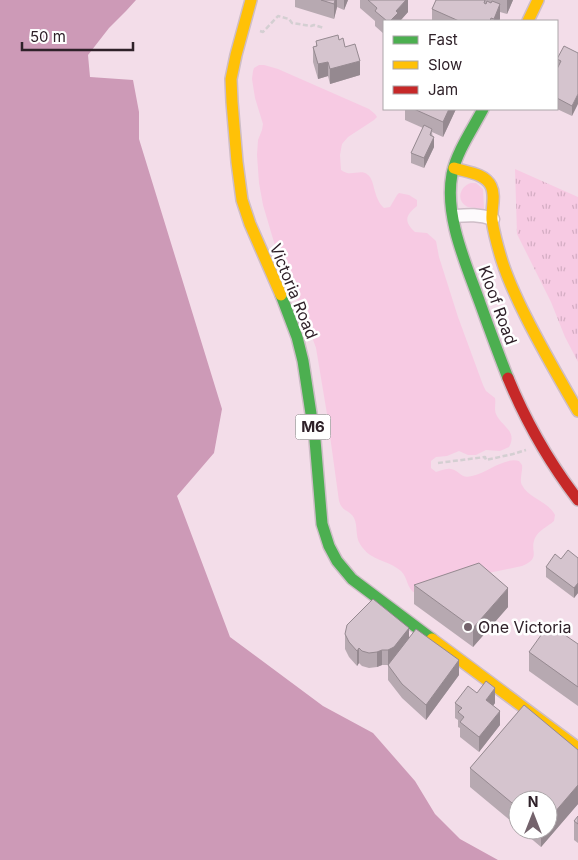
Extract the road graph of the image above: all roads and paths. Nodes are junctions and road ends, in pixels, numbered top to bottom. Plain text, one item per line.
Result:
1 (251, 0) edge
2 (538, 0) edge
3 (528, 20) edge
4 (324, 28) dead end
5 (259, 31) dead end
6 (482, 110) edge
7 (454, 168) junction
8 (454, 216) junction
9 (492, 219) junction
10 (578, 411) edge
11 (532, 448) dead end
12 (438, 463) dead end
13 (578, 500) edge
14 (578, 748) edge

1 - 14 main road, Victoria Road / M6
2 - 3 main road
4 - 5 path
6 - 7 main road, Kloof Road
7 - 8 main road, Kloof Road
7 - 9 main road
8 - 9 street
8 - 13 main road, Kloof Road
9 - 10 main road
11 - 12 path

